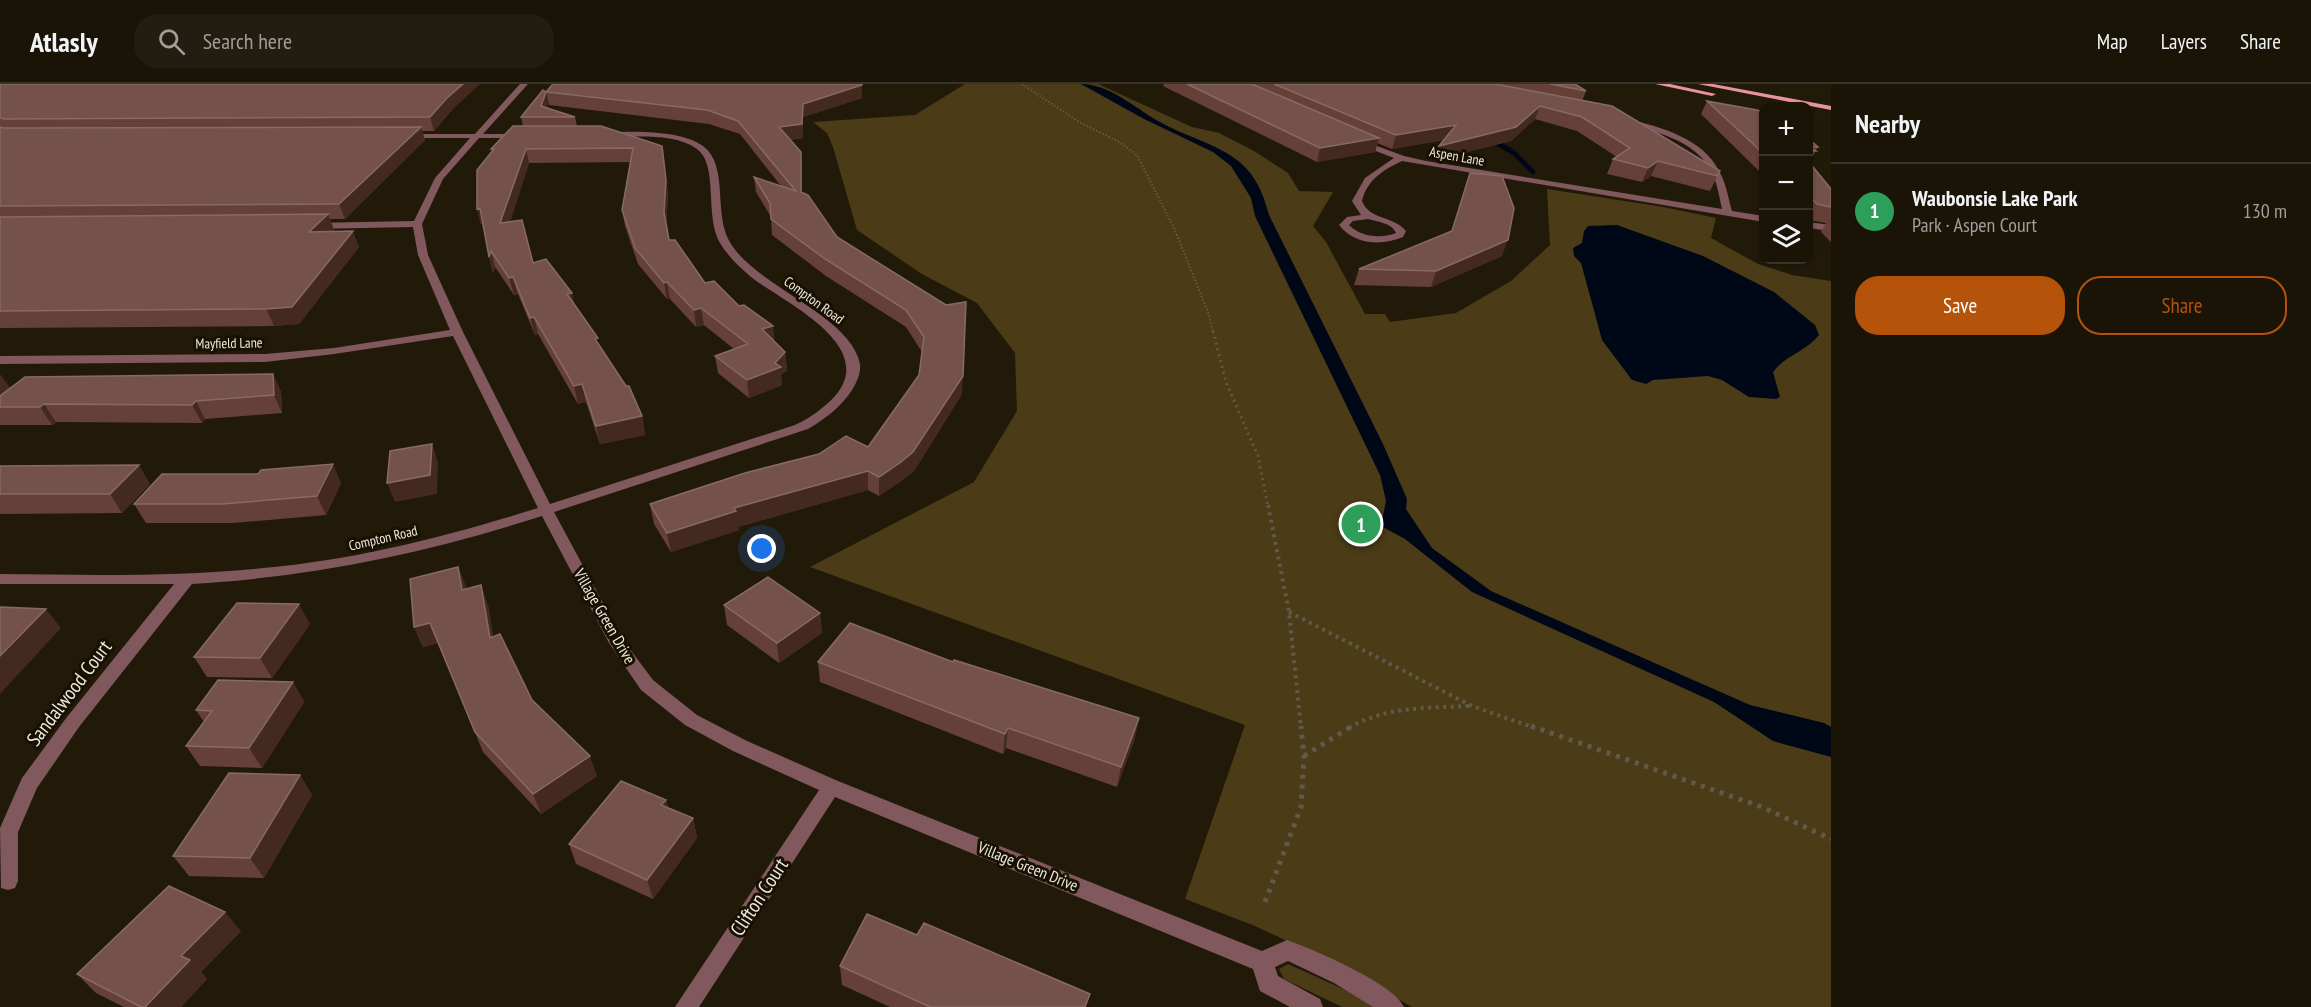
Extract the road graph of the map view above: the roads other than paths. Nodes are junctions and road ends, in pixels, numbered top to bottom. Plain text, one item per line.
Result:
1 (524, 84) edge
2 (1659, 84) edge
3 (1702, 84) edge
4 (1759, 102) edge
5 (1831, 108) edge
6 (1813, 113) edge
7 (1831, 116) edge
8 (1617, 118) edge
9 (601, 135) edge
10 (397, 136) edge
11 (475, 136) junction
12 (533, 136) edge
13 (1350, 137) edge
14 (1401, 158) junction
15 (1728, 214) junction
16 (1367, 217) junction
17 (1759, 218) edge
18 (417, 224) junction
19 (303, 226) edge
20 (1813, 226) edge
21 (1831, 228) edge
22 (457, 332) junction
23 (0, 360) edge
24 (546, 511) junction
25 (0, 579) edge
26 (186, 580) junction
27 (831, 787) junction
28 (8, 881) dead end
29 (1263, 962) junction
30 (686, 1007) edge
31 (1312, 1007) edge
32 (1393, 1007) edge

1 - 11 street
2 - 4 main road
3 - 5 main road
6 - 7 main road
8 - 15 street
9 - 24 street, Compton Road
10 - 11 street
11 - 12 street
11 - 18 street
13 - 14 street, Aspen Lane
14 - 15 street, Aspen Lane
14 - 16 street
15 - 17 street, Aspen Lane
16 - 16 street
18 - 19 street
18 - 22 street, Village Green Drive
20 - 21 street
22 - 23 street, Mayfield Lane
22 - 24 street, Village Green Drive
24 - 26 street, Compton Road
24 - 27 street, Village Green Drive
25 - 26 street, Compton Road
26 - 28 street, Sandalwood Court
27 - 29 street, Village Green Drive
27 - 30 street, Clifton Court
29 - 31 street
29 - 32 street

